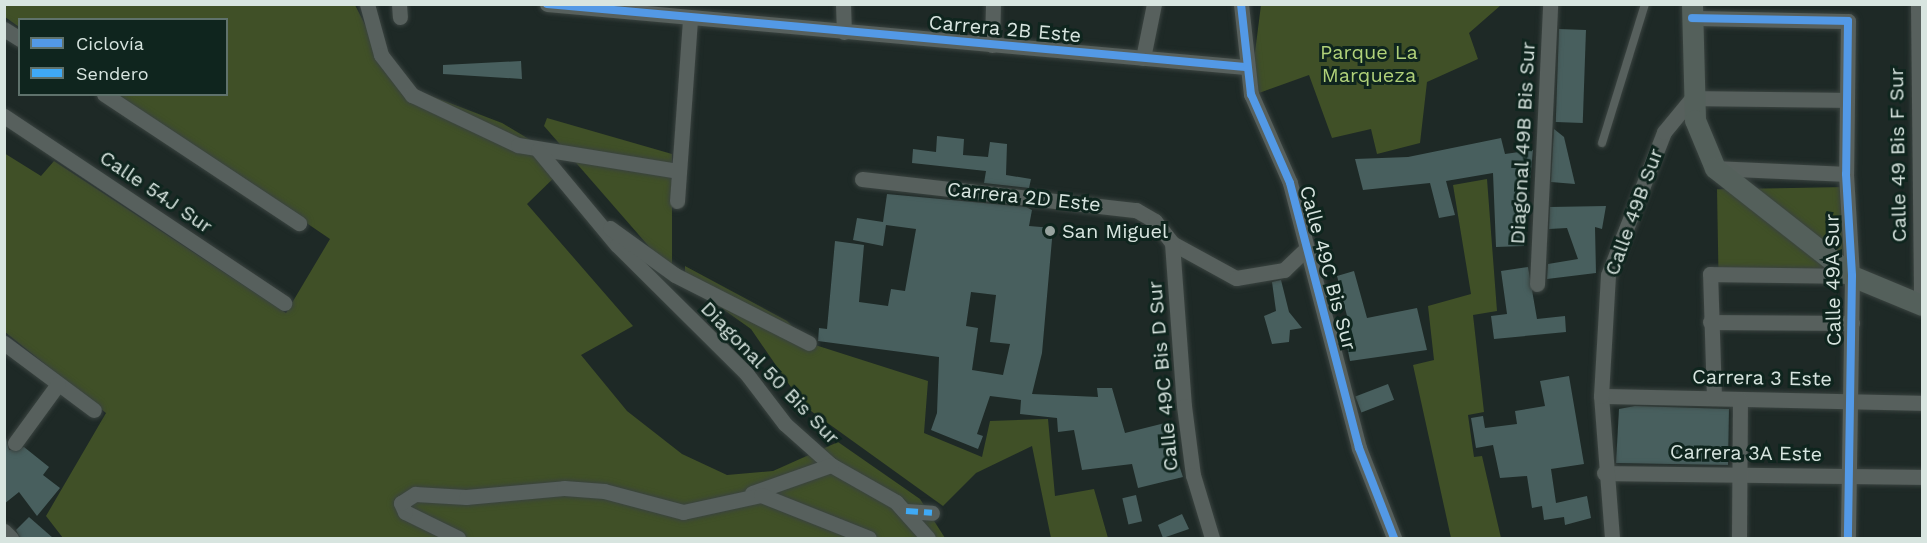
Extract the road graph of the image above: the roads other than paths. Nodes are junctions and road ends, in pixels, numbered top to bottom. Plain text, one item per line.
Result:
1 (367, 4) edge
2 (843, 4) edge
3 (993, 4) edge
4 (1154, 4) edge
5 (1241, 4) edge
6 (1550, 4) edge
7 (1644, 4) edge
8 (1918, 4) edge
9 (548, 5) edge
10 (1692, 11) edge
11 (690, 18) junction
12 (4, 29) edge
13 (844, 32) junction
14 (18, 38) edge
15 (992, 45) junction
16 (1143, 58) junction
17 (1245, 67) junction
18 (107, 96) edge
19 (1692, 98) junction
20 (1847, 100) junction
21 (4, 116) edge
22 (1602, 143) dead end
23 (538, 150) junction
24 (1715, 168) junction
25 (679, 171) junction
26 (1845, 174) junction
27 (862, 179) dead end
28 (677, 201) dead end
29 (602, 222) junction
30 (299, 223) dead end
31 (1172, 243) junction
32 (1304, 251) junction
33 (1852, 276) junction
34 (1537, 284) dead end
35 (284, 303) dead end
36 (1922, 305) edge
37 (1710, 322) junction
38 (1852, 323) junction
39 (4, 343) edge
40 (809, 343) dead end
41 (58, 384) junction
42 (1601, 396) junction
43 (1714, 398) junction
44 (1740, 399) junction
45 (1850, 401) junction
46 (1923, 403) edge
47 (94, 410) dead end
48 (15, 443) dead end
49 (831, 465) junction
50 (1604, 473) junction
51 (1740, 474) junction
52 (1849, 476) junction
53 (1923, 477) edge
54 (743, 496) junction
55 (906, 511) junction
56 (932, 513) dead end
57 (4, 531) edge
58 (11, 538) edge
59 (458, 538) edge
60 (869, 538) edge
61 (928, 538) edge
62 (1212, 538) edge
63 (1394, 538) edge
64 (1612, 538) edge
65 (1739, 538) edge
66 (1848, 538) edge

1 - 23 street
2 - 13 street
3 - 15 street
4 - 16 street
5 - 17 street, Calle 49C Bis Sur
6 - 34 street, Diagonal 49B Bis Sur
7 - 22 lane
8 - 36 street, Calle 49 Bis F Sur
9 - 11 street, Carrera 2B Este
10 - 19 street
10 - 20 street, Calle 49A Sur
11 - 13 street, Carrera 2B Este
11 - 25 street
12 - 14 street
13 - 15 street, Carrera 2B Este
15 - 16 street, Carrera 2B Este
16 - 17 street, Carrera 2B Este
17 - 32 street, Calle 49C Bis Sur
18 - 30 street
19 - 20 street
19 - 24 street
19 - 42 street, Calle 49B Sur
20 - 26 street, Calle 49A Sur
21 - 35 street, Calle 54J Sur
23 - 25 street
23 - 29 street
24 - 26 street
24 - 33 street
25 - 28 street
26 - 33 street, Calle 49A Sur
27 - 31 street, Carrera 2D Este
29 - 40 street
29 - 49 street, Diagonal 50 Bis Sur
31 - 32 street, Carrera 2D Este
31 - 62 street, Calle 49C Bis D Sur
32 - 63 street, Calle 49C Bis Sur
33 - 36 street
33 - 37 street
33 - 38 street, Calle 49A Sur
37 - 38 street
37 - 43 street
38 - 45 street, Calle 49A Sur
39 - 41 street
41 - 47 street
41 - 48 street
42 - 43 street, Carrera 3 Este
42 - 50 street, Calle 49B Sur
43 - 44 street, Carrera 3 Este
44 - 45 street, Carrera 3 Este
44 - 51 street
45 - 46 street, Carrera 3 Este
45 - 52 street, Calle 49A Sur
49 - 54 street
49 - 55 street, Diagonal 50 Bis Sur
50 - 51 street, Carrera 3A Este
50 - 64 street, Calle 49B Sur
51 - 52 street, Carrera 3A Este
51 - 65 street
52 - 53 street, Carrera 3A Este
52 - 66 street, Calle 49A Sur
54 - 59 street
54 - 60 street
55 - 56 street
55 - 61 street
57 - 58 street

